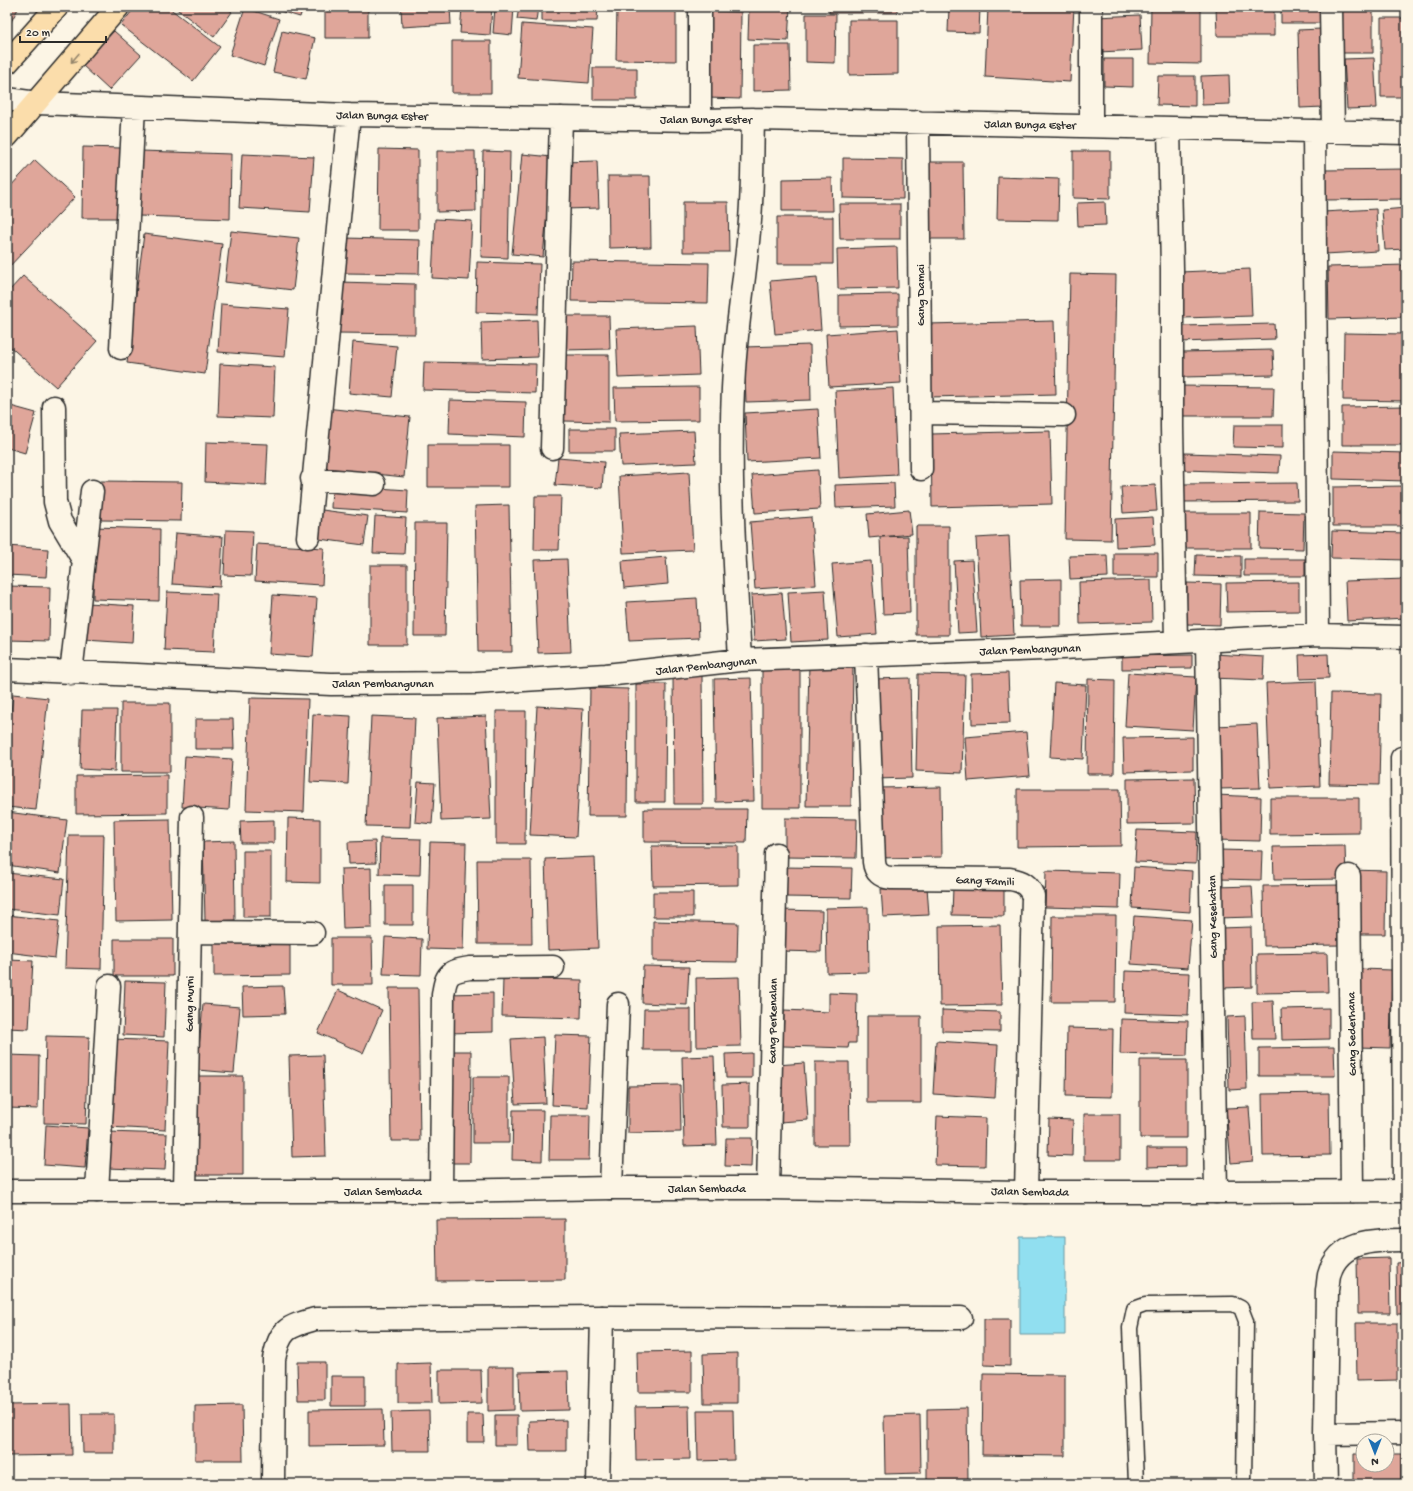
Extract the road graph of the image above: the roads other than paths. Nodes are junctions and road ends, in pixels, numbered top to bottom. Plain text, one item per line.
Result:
1 (57, 7) edge
2 (118, 7) edge
3 (700, 7) edge
4 (1091, 7) edge
5 (1331, 7) edge
6 (7, 63) edge
7 (7, 100) edge
8 (37, 103) junction
9 (134, 107) junction
10 (348, 115) junction
11 (561, 118) junction
12 (753, 119) junction
13 (700, 120) junction
14 (918, 122) junction
15 (1091, 126) junction
16 (1169, 128) junction
17 (1324, 131) junction
18 (1406, 133) edge
19 (7, 136) edge
20 (121, 348) dead end
21 (54, 408) dead end
22 (921, 413) junction
23 (1064, 415) dead end
24 (552, 448) dead end
25 (921, 468) dead end
26 (312, 479) junction
27 (374, 484) dead end
28 (92, 491) dead end
29 (308, 537) dead end
30 (84, 561) junction
31 (1318, 635) junction
32 (1406, 637) edge
33 (1207, 641) junction
34 (1176, 642) junction
35 (866, 655) junction
36 (740, 660) junction
37 (7, 669) edge
38 (71, 673) junction
39 (1402, 758) dead end
40 (192, 816) dead end
41 (776, 854) dead end
42 (1350, 876) dead end
43 (190, 932) junction
44 (313, 932) dead end
45 (553, 967) dead end
46 (109, 986) dead end
47 (618, 1004) dead end
48 (611, 1188) junction
49 (768, 1188) junction
50 (7, 1191) edge
51 (97, 1191) junction
52 (185, 1191) junction
53 (441, 1191) junction
54 (1352, 1191) junction
55 (1405, 1191) edge
56 (1026, 1192) junction
57 (1216, 1192) junction
58 (1406, 1240) edge
59 (602, 1318) junction
60 (961, 1318) dead end
61 (1406, 1433) edge
62 (1325, 1434) junction
63 (273, 1484) edge
64 (598, 1484) edge
65 (1136, 1484) edge
66 (1244, 1484) edge
67 (1326, 1484) edge

1 - 6 main road
2 -> 8 main road
3 - 13 street
4 - 15 street
5 - 17 street
7 - 8 street, Jalan Bunga Ester
8 - 9 street, Jalan Bunga Ester
8 - 19 main road
9 - 10 street, Jalan Bunga Ester
9 - 20 street
10 - 11 street, Jalan Bunga Ester
10 - 26 street
11 - 13 street, Jalan Bunga Ester
11 - 24 street
12 - 13 street, Jalan Bunga Ester
12 - 14 street, Jalan Bunga Ester
12 - 36 street
14 - 15 street, Jalan Bunga Ester
14 - 22 street, Gang Damai
15 - 16 street, Jalan Bunga Ester
16 - 17 street, Jalan Bunga Ester
16 - 34 street
17 - 18 street, Jalan Bunga Ester
17 - 31 street
21 - 30 street
22 - 23 street
22 - 25 street, Gang Damai
26 - 27 street
26 - 29 street
28 - 30 street
30 - 38 street
31 - 32 street, Jalan Pembangunan
31 - 33 street, Jalan Pembangunan
33 - 34 street, Jalan Pembangunan
33 - 57 street, Gang Kesehatan
34 - 35 street, Jalan Pembangunan
35 - 36 street, Jalan Pembangunan
35 - 56 street, Gang Famili
36 - 38 street, Jalan Pembangunan
37 - 38 street, Jalan Pembangunan
39 - 55 street
40 - 43 street, Gang Murni
41 - 49 street, Gang Perkenalan
42 - 54 street, Gang Sederhana
43 - 44 street
43 - 52 street, Gang Murni
45 - 53 street
46 - 51 street
47 - 48 street
48 - 49 street, Jalan Sembada
48 - 53 street, Jalan Sembada
49 - 56 street, Jalan Sembada
50 - 51 street, Jalan Sembada
51 - 52 street, Jalan Sembada
52 - 53 street, Jalan Sembada
54 - 55 street, Jalan Sembada
54 - 57 street, Jalan Sembada
56 - 57 street, Jalan Sembada
58 - 62 street
59 - 60 street
59 - 63 street
59 - 64 street
61 - 62 street
62 - 67 street
65 - 66 lane

